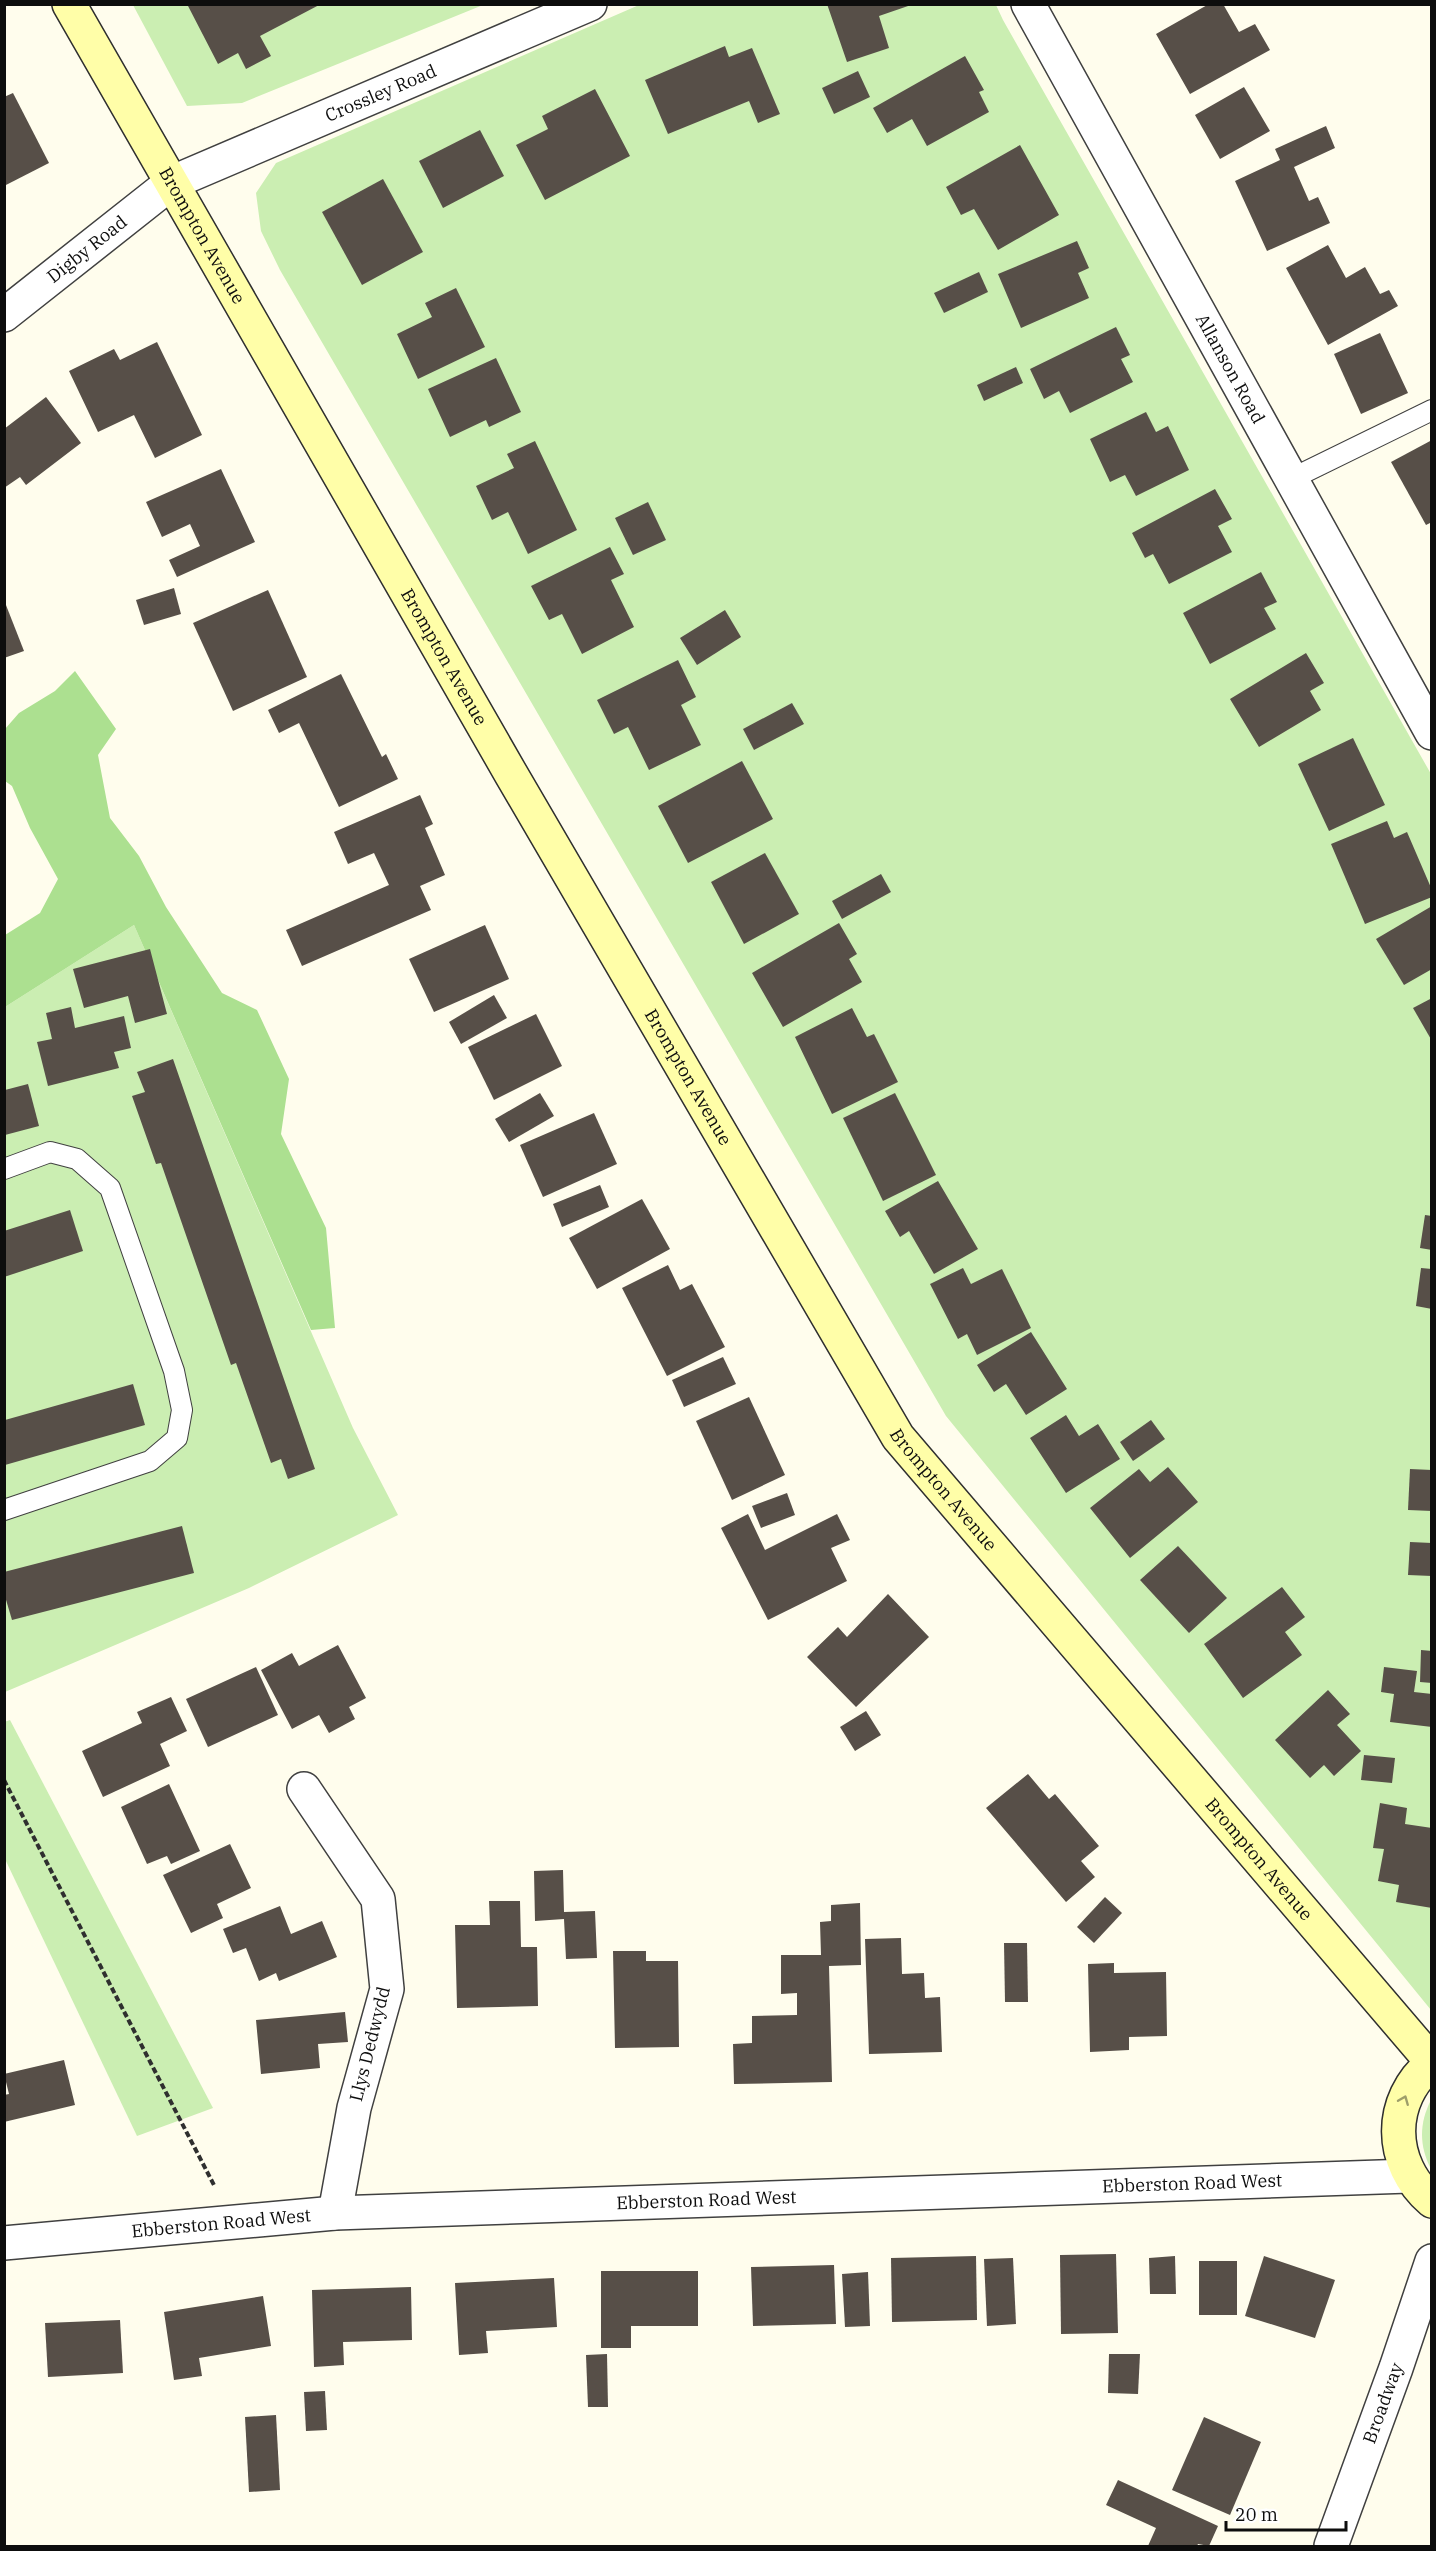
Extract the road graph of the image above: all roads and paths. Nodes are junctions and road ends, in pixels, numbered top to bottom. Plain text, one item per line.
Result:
1 (69, 4) edge
2 (590, 4) edge
3 (1028, 4) edge
4 (171, 183) junction
5 (4, 315) edge
6 (1431, 410) edge
7 (1291, 479) junction
8 (1431, 733) edge
9 (4, 1168) edge
10 (4, 1510) edge
11 (4, 1780) edge
12 (304, 1789) dead end
13 (1431, 2062) edge
14 (1409, 2176) junction
15 (1431, 2201) edge
16 (335, 2212) junction
17 (233, 2222) junction
18 (4, 2242) edge
19 (1431, 2261) edge
20 (1331, 2547) edge

1 - 4 main road, Brompton Avenue
2 - 4 street, Crossley Road
3 - 7 street, Allanson Road
4 - 5 street, Digby Road
4 - 13 main road, Brompton Avenue
6 - 7 lane
7 - 8 street, Allanson Road
9 - 10 lane
11 - 17 path
12 - 16 street, Llys Dedwydd
14 -> 13 main road
14 - 15 main road
14 - 16 street, Ebberston Road West
16 - 17 street, Ebberston Road West
17 - 18 street, Ebberston Road West
19 - 20 street, Broadway

